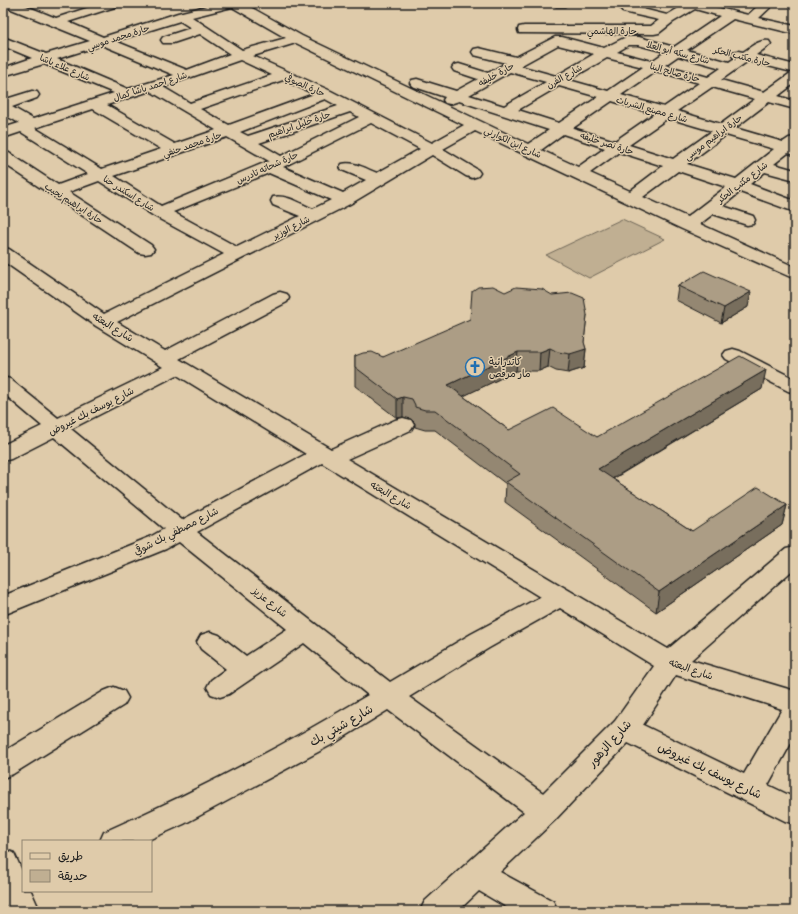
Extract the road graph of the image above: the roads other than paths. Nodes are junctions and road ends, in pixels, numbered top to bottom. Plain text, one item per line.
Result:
1 (8, 3) edge
2 (114, 3) edge
3 (234, 3) edge
4 (687, 4) edge
5 (75, 5) dead end
6 (770, 7) edge
7 (627, 9) dead end
8 (93, 10) junction
9 (731, 14) junction
10 (182, 16) junction
11 (669, 19) junction
12 (750, 19) junction
13 (56, 22) junction
14 (770, 24) junction
15 (201, 29) junction
16 (795, 30) edge
17 (521, 33) joint
18 (297, 39) junction
19 (168, 40) dead end
20 (3, 41) edge
21 (103, 42) junction
22 (623, 42) joint
23 (690, 42) junction
24 (552, 43) junction
25 (479, 52) dead end
26 (605, 52) junction
27 (676, 52) junction
28 (240, 55) junction
29 (748, 57) junction
30 (46, 59) junction
31 (513, 65) junction
32 (655, 66) junction
33 (733, 67) junction
34 (459, 68) dead end
35 (793, 68) edge
36 (3, 72) edge
37 (187, 75) junction
38 (284, 75) junction
39 (490, 78) junction
40 (557, 81) junction
41 (712, 82) junction
42 (417, 83) dead end
43 (151, 86) junction
44 (127, 94) junction
45 (326, 94) junction
46 (32, 95) dead end
47 (457, 96) junction
48 (610, 96) junction
49 (767, 97) junction
50 (95, 104) junction
51 (3, 105) edge
52 (795, 105) edge
53 (438, 106) junction
54 (350, 107) junction
55 (3, 108) edge
56 (188, 108) junction
57 (506, 111) junction
58 (667, 113) junction
59 (371, 117) junction
60 (27, 125) junction
61 (475, 125) junction
62 (562, 129) junction
63 (723, 129) junction
64 (228, 131) junction
65 (3, 133) edge
66 (247, 142) junction
67 (792, 146) edge
68 (618, 147) junction
69 (432, 149) junction
70 (173, 150) junction
71 (530, 150) junction
72 (3, 156) edge
73 (276, 164) junction
74 (675, 165) junction
75 (763, 166) junction
76 (348, 167) dead end
77 (472, 173) dead end
78 (579, 173) junction
79 (101, 175) junction
80 (795, 175) edge
81 (378, 178) junction
82 (738, 185) junction
83 (56, 191) junction
84 (631, 198) junction
85 (344, 200) junction
86 (279, 201) dead end
87 (710, 207) junction
88 (795, 207) edge
89 (160, 212) junction
90 (313, 215) junction
91 (747, 220) dead end
92 (688, 225) junction
93 (145, 249) dead end
94 (3, 253) edge
95 (237, 254) junction
96 (792, 269) edge
97 (280, 298) dead end
98 (103, 322) junction
99 (733, 355) dead end
100 (171, 363) junction
101 (3, 383) edge
102 (795, 387) edge
103 (403, 425) dead end
104 (58, 428) junction
105 (3, 454) edge
106 (326, 456) junction
107 (181, 530) junction
108 (795, 555) edge
109 (560, 597) junction
110 (3, 606) edge
111 (306, 630) junction
112 (210, 642) dead end
113 (670, 663) junction
114 (245, 670) junction
115 (220, 687) dead end
116 (388, 696) junction
117 (114, 698) dead end
118 (795, 702) edge
119 (795, 711) edge
120 (625, 729) junction
121 (3, 766) edge
122 (750, 790) junction
123 (545, 811) junction
124 (795, 812) edge
125 (117, 840) edge
126 (476, 874) junction
127 (436, 911) edge
128 (542, 911) edge

1 - 13 street
2 - 8 street
3 - 10 street, حارة محمد موسي
3 - 18 street, شارع ابن الكوارني
4 - 9 street
4 - 11 street, حارة الهاشمي
5 - 8 street
6 - 12 street
7 - 11 street
8 - 13 street
9 - 12 street
9 - 23 street
10 - 15 street, حارة الصوفي
10 - 21 street, حارة محمد موسي
11 - 17 street, حارة الهاشمي
12 - 14 street
13 - 21 street
14 - 16 street
14 - 29 street
15 - 19 street
15 - 28 street, حارة الصوفي
17 - 24 street, حارة صالح البنا
18 - 28 street, شارع احمد باشا كمال
18 - 53 street, شارع ابن الكوارني
20 - 30 street, شارع علاء باشا
21 - 30 street, حارة محمد موسي
21 - 37 street
22 - 26 street, شارع الفرن
22 - 27 street, شارع سكه أبو العلا
23 - 27 street
23 - 29 street, حارة مكتب الحكر
24 - 26 street, حارة صالح البنا
24 - 31 street, حارة خليفه
25 - 31 street, شارع مصنع الشربات
26 - 32 street, حارة صالح البنا
26 - 40 street, شارع الفرن
27 - 32 street
27 - 33 street, شارع سكه أبو العلا
28 - 37 street, شارع احمد باشا كمال
28 - 38 street, حارة الصوفي
29 - 33 street
29 - 35 street, حارة مكتب الحكر
30 - 36 street, حارة محمد موسي
30 - 44 street, شارع علاء باشا
31 - 39 street, حارة خليفه
31 - 40 street, شارع مصنع الشربات
32 - 41 street, حارة صالح البنا
32 - 48 street
33 - 41 street
34 - 39 street
35 - 49 street, حارة ابراهيم موسى
37 - 43 street, شارع احمد باشا كمال
38 - 45 street, حارة الصوفي
38 - 56 street
39 - 47 street, حارة خليفه
40 - 48 street, شارع مصنع الشربات
40 - 57 street, شارع الفرن
41 - 49 street, حارة صالح البنا
41 - 58 street
42 - 47 street, حارة نصر خليفه
43 - 44 street, شارع احمد باشا كمال
43 - 56 street
44 - 50 street, شارع احمد باشا كمال
45 - 54 street, حارة الصوفي
45 - 64 street, حارة محمد حنفي
46 - 51 street
47 - 53 street, حارة خليفه
47 - 57 street, حارة نصر خليفه
48 - 58 street, شارع مصنع الشربات
48 - 62 street
49 - 52 street, حارة صالح البنا
49 - 63 street, حارة ابراهيم موسى
50 - 60 street, شارع احمد باشا كمال
50 - 70 street
53 - 61 street, شارع ابن الكوارني
54 - 59 street, حارة الصوفي
54 - 66 street, حارة خليل ابراهيم
55 - 60 street, شارع اسكندر حنا
56 - 64 street
57 - 62 street, حارة نصر خليفه
58 - 63 street, شارع مصنع الشربات
58 - 68 street
59 - 69 street, حارة الصوفي
59 - 73 street, حارة شحاته تادرس
60 - 65 street, شارع احمد باشا كمال
60 - 79 street, شارع اسكندر حنا
61 - 69 street, شارع الوزير
61 - 71 street, شارع ابن الكوارني
62 - 68 street, حارة نصر خليفه
62 - 71 street
63 - 67 street, شارع مصنع الشربات
63 - 74 street, حارة ابراهيم موسى
64 - 66 street
64 - 70 street, حارة محمد حنفي
66 - 73 street
67 - 75 street, شارع مكتب الحكر
68 - 74 street, حارة نصر خليفه
68 - 78 street
69 - 77 street, حارة الصوفي
69 - 81 street, شارع الوزير
70 - 79 street, حارة محمد حنفي
71 - 78 street, شارع ابن الكوارني
72 - 83 street, حارة ابراهيم نجيب
73 - 85 street
73 - 89 street, حارة شحاته تادرس
74 - 82 street, حارة نصر خليفه
74 - 84 street, حارة ابراهيم موسى
75 - 80 street
75 - 82 street, شارع مكتب الحكر
76 - 81 street
78 - 84 street, شارع ابن الكوارني
79 - 83 street, حارة محمد حنفي
79 - 89 street, شارع اسكندر حنا
81 - 85 street, شارع الوزير
82 - 87 street, شارع مكتب الحكر
82 - 88 street, حارة نصر خليفه
83 - 93 street, حارة ابراهيم نجيب
84 - 92 street, شارع ابن الكوارني
85 - 90 street, شارع الوزير
86 - 90 street
87 - 91 street
87 - 92 street, شارع مكتب الحكر
89 - 95 street, شارع اسكندر حنا
90 - 95 street, شارع الوزير
92 - 96 street, شارع ابن الكوارني
94 - 98 street, شارع البعثه
95 - 98 street, شارع الوزير
97 - 100 street, شارع يوسف بك غيروض
98 - 100 street, شارع البعثه
99 - 102 street
100 - 104 street, شارع يوسف بك غيروض
100 - 106 street, شارع البعثه
101 - 104 street, شارع عزيز
103 - 106 street, شارع مصطفي بك شوقي
104 - 105 street, شارع يوسف بك غيروض
104 - 107 street, شارع عزيز
106 - 107 street, شارع مصطفي بك شوقي
106 - 109 street, شارع البعثه
107 - 110 street, شارع مصطفي بك شوقي
107 - 111 street, شارع عزيز
108 - 113 street, شارع الزهور
109 - 113 street, شارع البعثه
109 - 116 street, شارع شيتي بك
111 - 114 street
111 - 116 street, شارع عزيز
112 - 114 street
113 - 118 street, شارع البعثه
113 - 120 street, شارع الزهور
114 - 115 street
116 - 123 street, شارع عزيز
116 - 125 street, شارع شيتي بك
117 - 121 street
119 - 122 street
120 - 122 street, شارع يوسف بك غيروض
120 - 123 street, شارع الزهور
122 - 124 street, شارع يوسف بك غيروض
123 - 126 street, شارع الزهور
126 - 127 street, شارع الزهور
126 - 128 street

